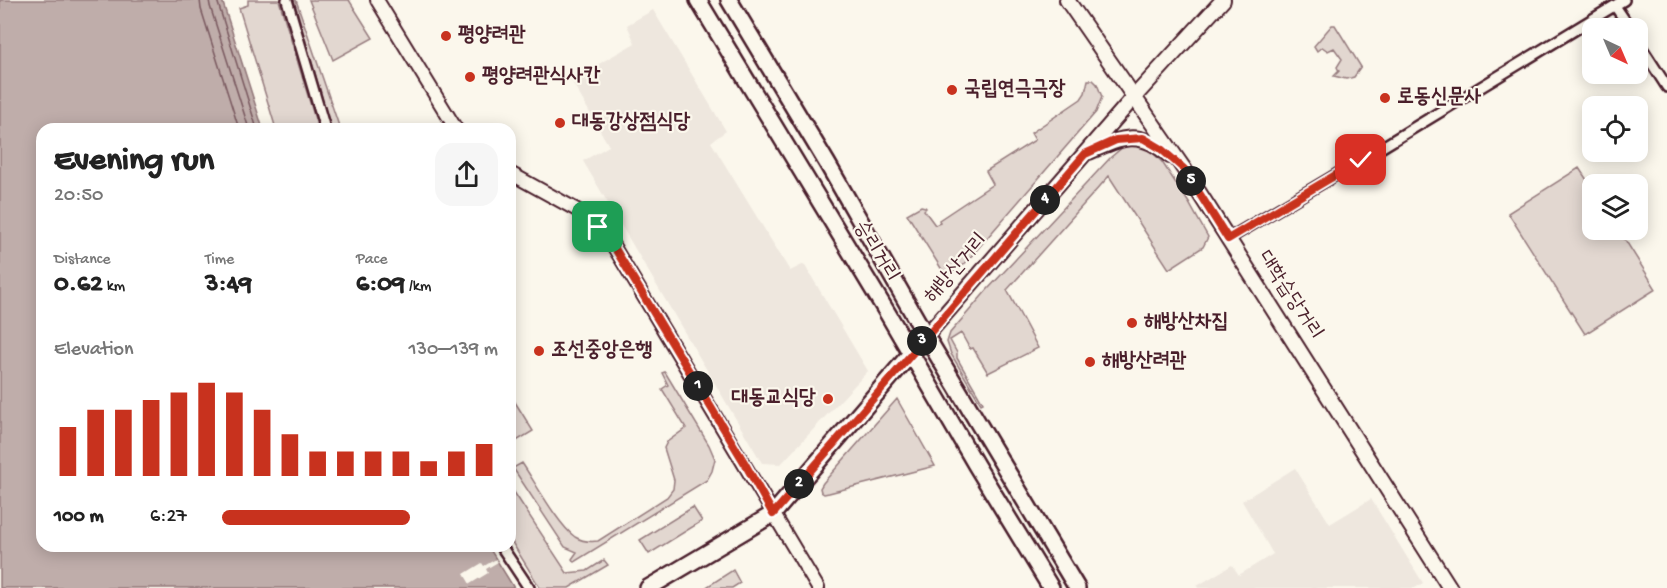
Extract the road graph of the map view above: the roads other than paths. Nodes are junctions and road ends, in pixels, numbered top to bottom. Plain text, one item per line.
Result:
1 (287, 0) edge
2 (376, 0) edge
3 (698, 0) edge
4 (729, 0) edge
5 (1067, 0) edge
6 (1223, 0) edge
7 (1624, 0) edge
8 (1615, 6) junction
9 (1623, 18) edge
10 (1648, 58) edge
11 (1667, 87) edge
12 (1134, 97) junction
13 (323, 123) edge
14 (452, 123) edge
15 (1085, 154) junction
16 (1184, 169) junction
17 (516, 176) edge
18 (1228, 239) junction
19 (926, 336) junction
20 (911, 353) junction
21 (773, 514) junction
22 (505, 552) edge
23 (529, 588) edge
24 (648, 588) edge
25 (818, 588) edge
26 (1051, 588) edge
27 (1077, 588) edge
28 (1450, 588) edge

1 - 13 street
2 - 14 street
3 - 20 main road, 승리거리
4 - 19 main road, 승리거리
5 - 12 main road, 대학습당거리
6 - 12 main road, 해방산거리
7 - 8 street
8 - 9 street
8 - 18 street
10 - 11 street
12 - 15 main road, 해방산거리
12 - 16 main road, 대학습당거리
15 - 16 main road
15 - 19 main road, 해방산거리
16 - 18 main road, 대학습당거리
17 - 21 street
18 - 28 main road, 대학습당거리
19 - 20 main road, 해방산거리
19 - 27 main road, 승리거리
20 - 21 main road, 해방산거리
20 - 26 main road, 승리거리
21 - 24 main road, 해방산거리
21 - 25 street
22 - 23 street

